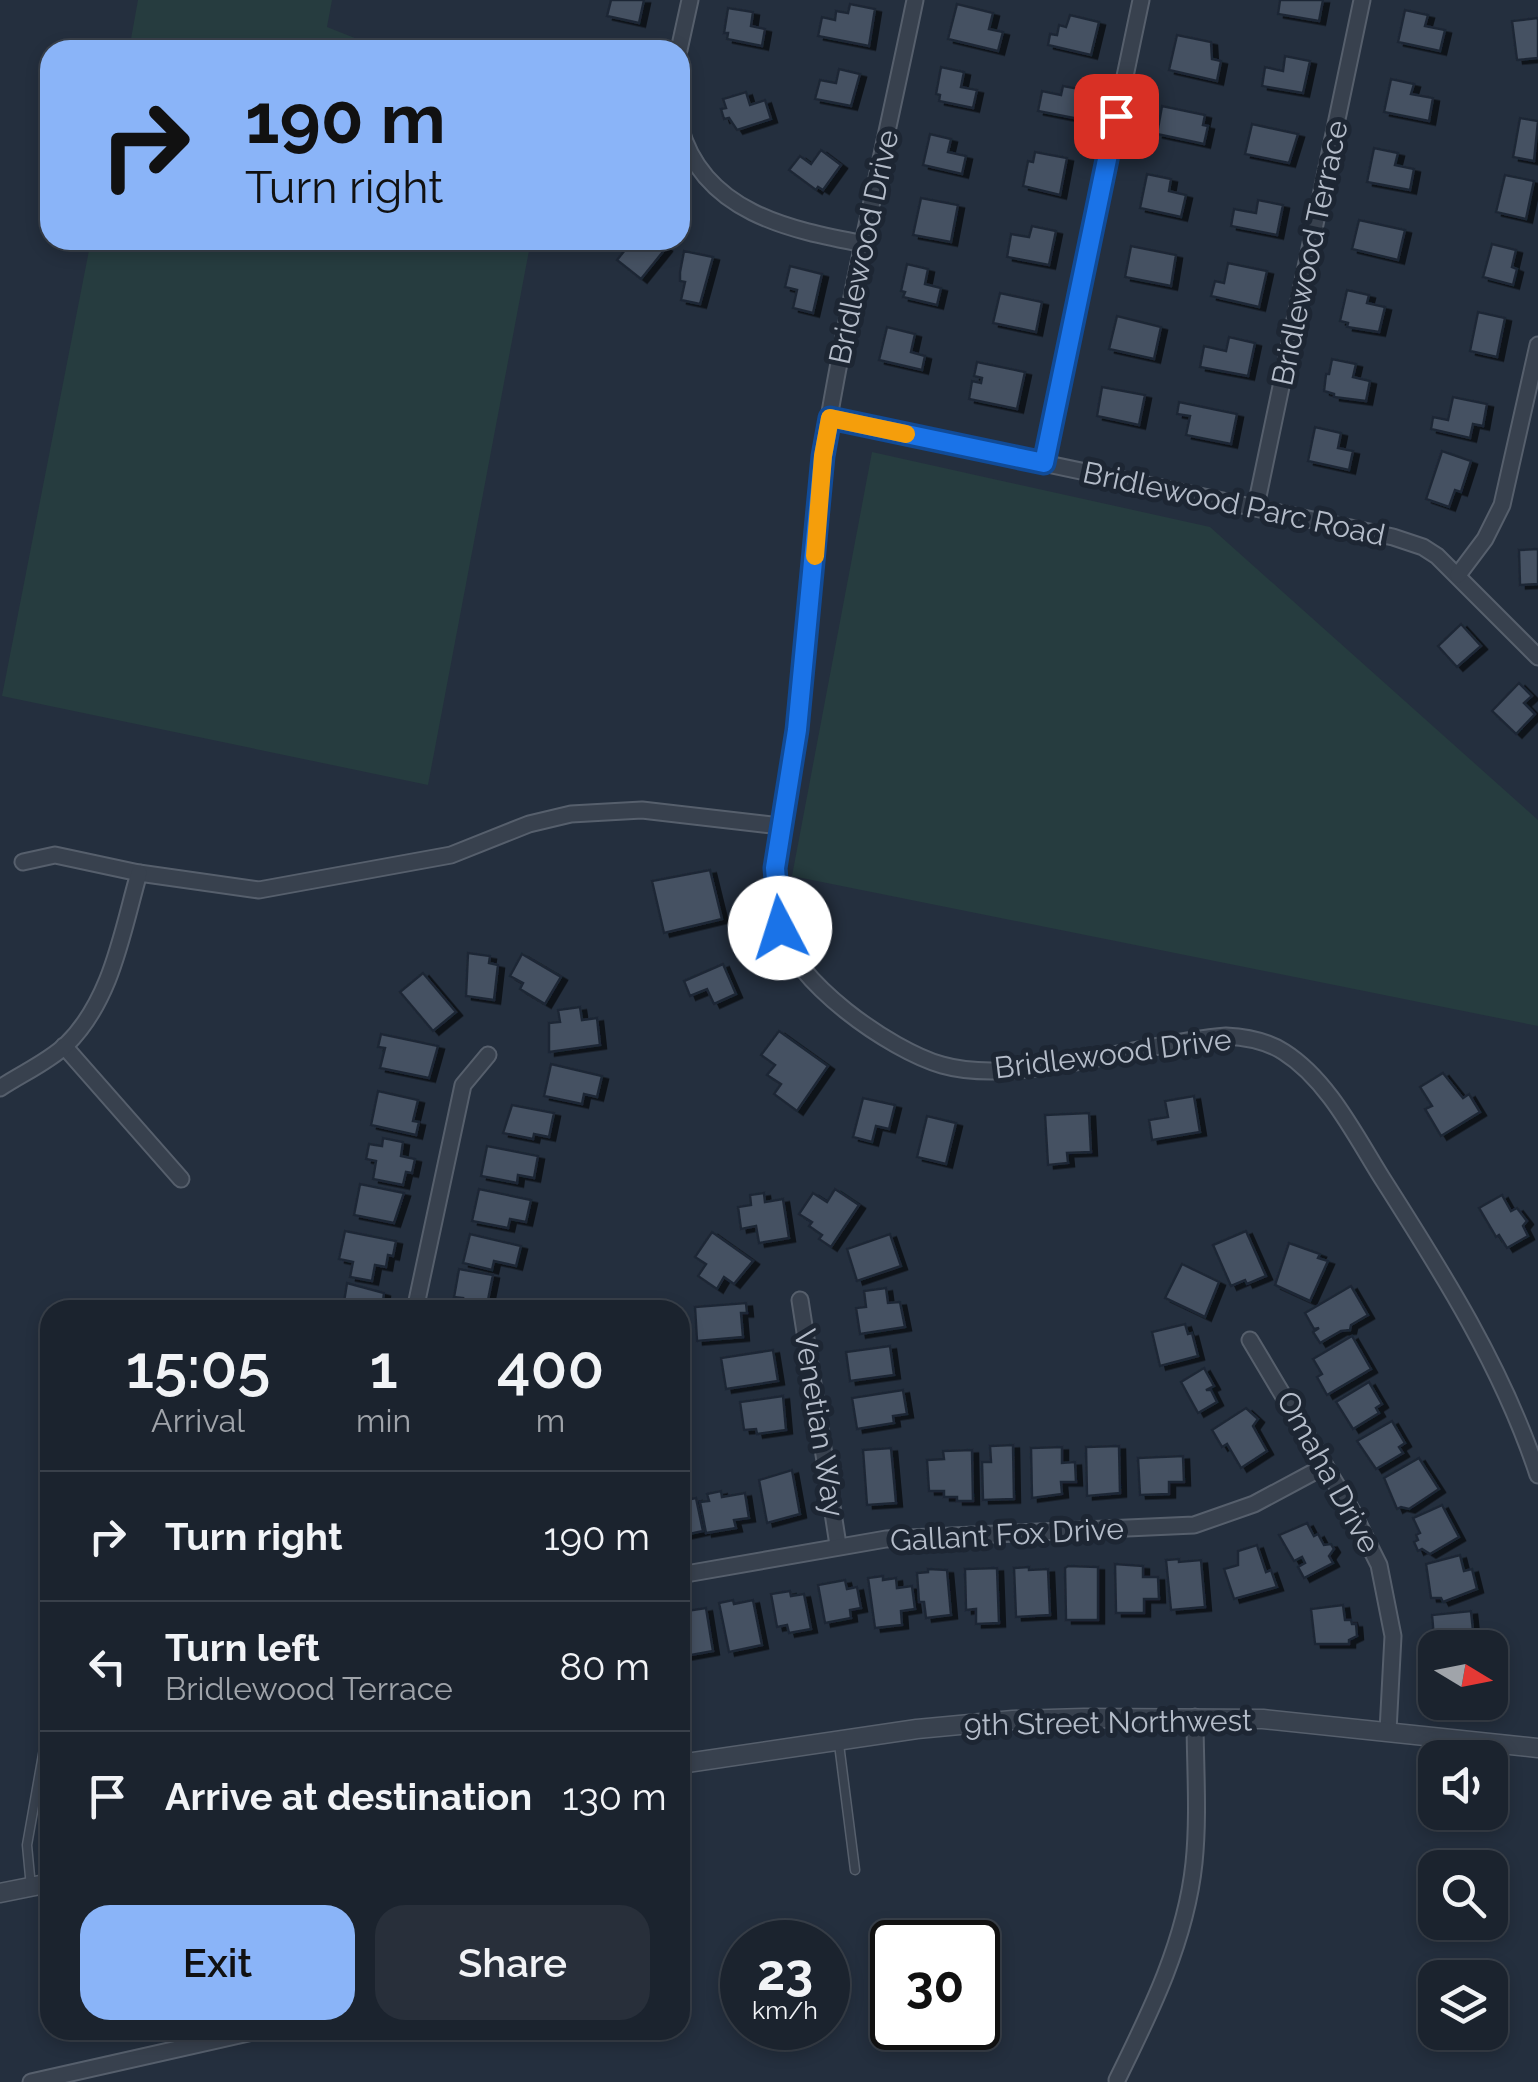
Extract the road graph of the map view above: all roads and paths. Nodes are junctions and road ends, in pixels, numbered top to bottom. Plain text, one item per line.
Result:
1 (690, 0) edge
2 (915, 0) edge
3 (1141, 0) edge
4 (1362, 0) edge
5 (681, 40) edge
6 (690, 154) edge
7 (865, 244) junction
8 (1538, 346) edge
9 (830, 418) junction
10 (1044, 463) junction
11 (1256, 506) junction
12 (1458, 574) junction
13 (1538, 657) edge
14 (780, 826) junction
15 (22, 862) dead end
16 (139, 873) junction
17 (64, 1046) junction
18 (488, 1054) dead end
19 (0, 1088) edge
20 (181, 1179) dead end
21 (417, 1300) edge
22 (800, 1300) dead end
23 (1250, 1340) dead end
24 (1325, 1466) junction
25 (1538, 1475) edge
26 (838, 1545) junction
27 (690, 1573) edge
28 (1196, 1717) junction
29 (1388, 1731) junction
30 (839, 1739) junction
31 (1538, 1748) edge
32 (690, 1762) edge
33 (40, 1767) edge
34 (855, 1870) dead end
35 (40, 1882) edge
36 (40, 1885) edge
37 (0, 1893) edge
38 (218, 2040) edge
39 (1117, 2080) dead end
40 (31, 2082) edge

1 - 5 street
2 - 7 street, Bridlewood Drive
3 - 10 street
4 - 11 street, Bridlewood Terrace
6 - 7 street
7 - 9 street, Bridlewood Drive
8 - 12 street
9 - 10 street, Bridlewood Parc Road
9 - 14 street, Bridlewood Drive
10 - 11 street, Bridlewood Parc Road
11 - 12 street, Bridlewood Parc Road
12 - 13 street, Bridlewood Parc Road
14 - 16 street
14 - 25 street, Bridlewood Drive
15 - 16 street
16 - 17 street
17 - 19 street
17 - 20 street
18 - 21 street
22 - 26 street, Venetian Way
23 - 24 street, Omaha Drive
24 - 26 street, Gallant Fox Drive
24 - 29 street, Omaha Drive
26 - 27 street, Gallant Fox Drive
28 - 29 street, 9th Street Northwest
28 - 30 street, 9th Street Northwest
28 - 39 street
29 - 31 street, 9th Street Northwest
30 - 32 street, 9th Street Northwest
30 - 34 lane
33 - 35 lane
36 - 37 street
38 - 40 street

